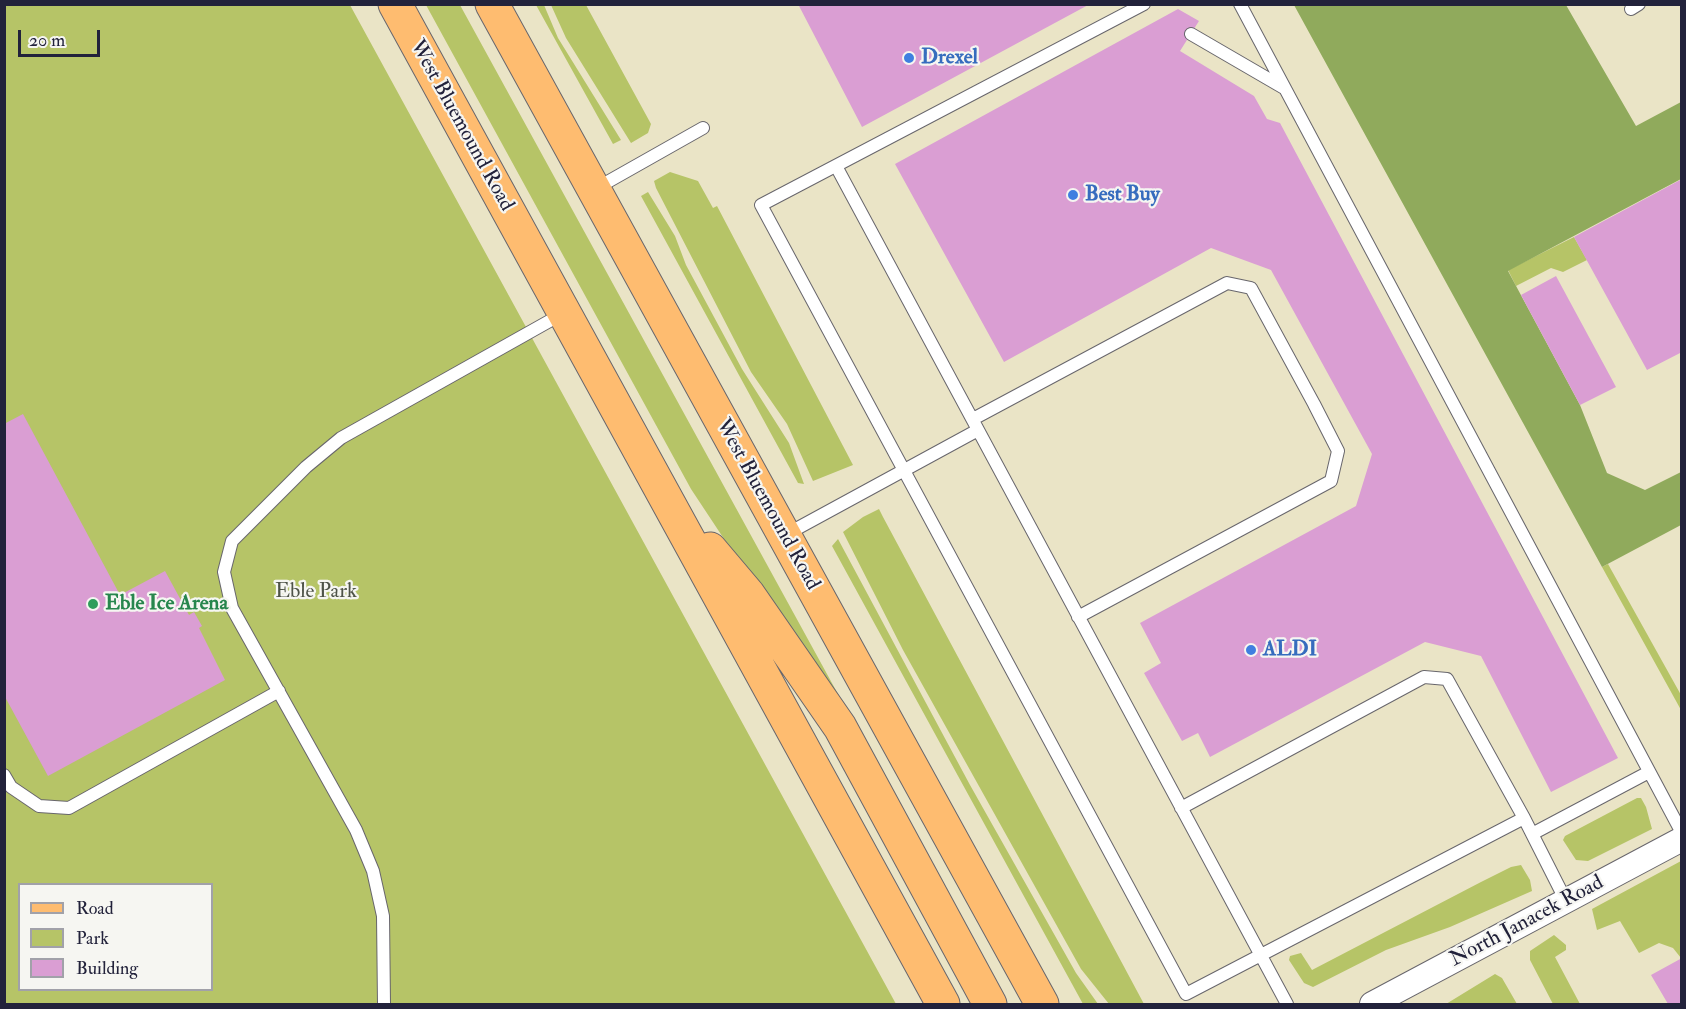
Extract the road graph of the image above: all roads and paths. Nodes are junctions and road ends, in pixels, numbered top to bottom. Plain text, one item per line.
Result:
1 (395, 4) edge
2 (492, 4) edge
3 (1144, 4) edge
4 (1240, 4) edge
5 (1191, 34) dead end
6 (1285, 88) junction
7 (703, 128) dead end
8 (836, 166) junction
9 (594, 189) junction
10 (564, 313) junction
11 (975, 424) junction
12 (903, 470) junction
13 (666, 497) junction
14 (784, 535) junction
15 (1078, 617) junction
16 (279, 691) junction
17 (1649, 771) junction
18 (4, 775) edge
19 (1181, 808) junction
20 (1524, 818) junction
21 (1682, 833) edge
22 (1532, 834) junction
23 (1682, 839) edge
24 (1566, 901) junction
25 (1260, 956) junction
26 (384, 1005) edge
27 (943, 1005) edge
28 (990, 1005) edge
29 (1042, 1005) edge
30 (1287, 1005) edge
31 (1372, 1005) edge

1 - 10 main road, West Bluemound Road
2 - 9 main road, West Bluemound Road
3 - 8 lane
4 - 6 lane
5 - 6 lane
6 - 17 lane
7 - 9 lane
8 - 11 lane
8 - 12 lane
9 - 14 main road, West Bluemound Road
10 - 13 main road, West Bluemound Road
10 - 16 lane
11 - 12 lane
11 - 15 lane
11 - 15 lane
12 - 14 lane
12 - 25 lane
13 - 27 main road, West Bluemound Road
13 - 28 main road
14 - 29 main road, West Bluemound Road
15 - 19 lane
16 - 18 lane
16 - 26 lane
17 - 21 lane
17 - 22 lane
19 - 20 lane
19 - 25 lane
20 - 22 lane
20 - 25 lane
22 - 24 lane
23 - 24 street, North Janacek Road
24 - 31 street, North Janacek Road
25 - 30 lane

